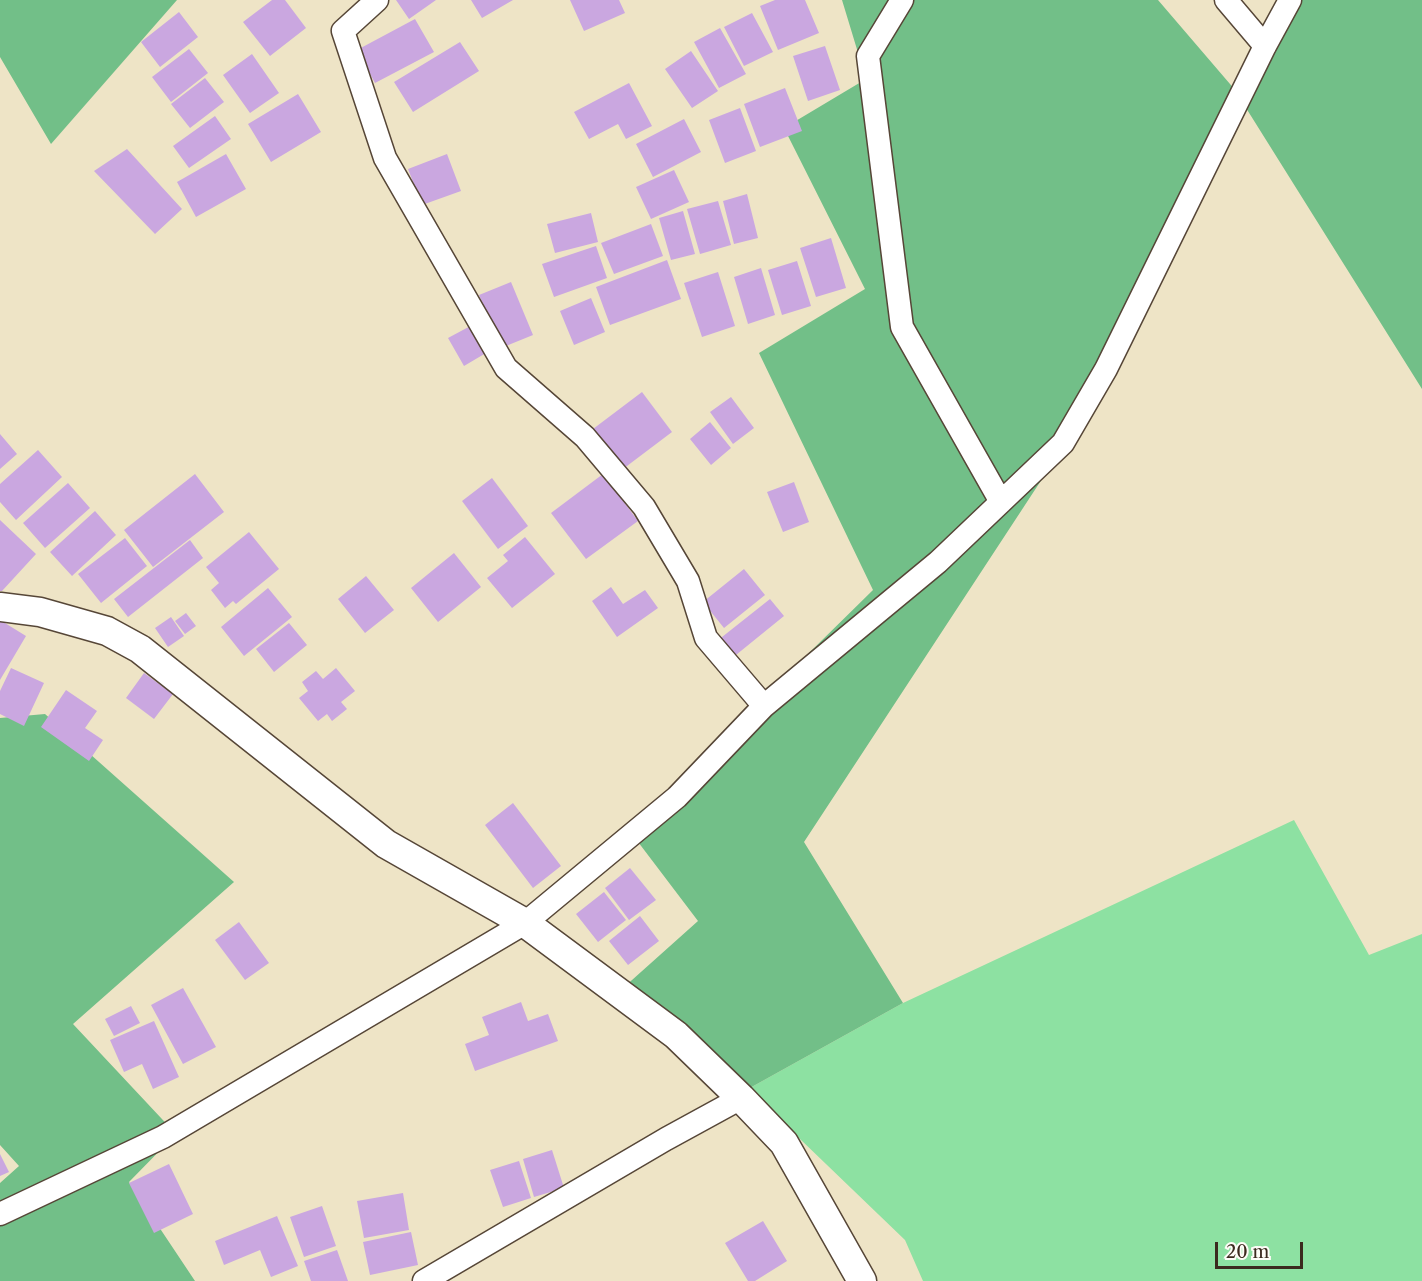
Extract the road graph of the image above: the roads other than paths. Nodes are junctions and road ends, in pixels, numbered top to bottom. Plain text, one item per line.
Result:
1 (377, 0) edge
2 (902, 0) edge
3 (1226, 0) edge
4 (1290, 0) edge
5 (1265, 46) junction
6 (1001, 502) junction
7 (0, 607) edge
8 (764, 706) junction
9 (525, 923) junction
10 (741, 1098) junction
11 (0, 1214) edge
12 (424, 1281) edge
13 (862, 1281) edge

1 - 8 street
2 - 6 street
3 - 5 street
4 - 5 street
5 - 6 street
6 - 8 street
7 - 9 street
8 - 9 street
9 - 10 street
9 - 11 street
10 - 12 street
10 - 13 street

